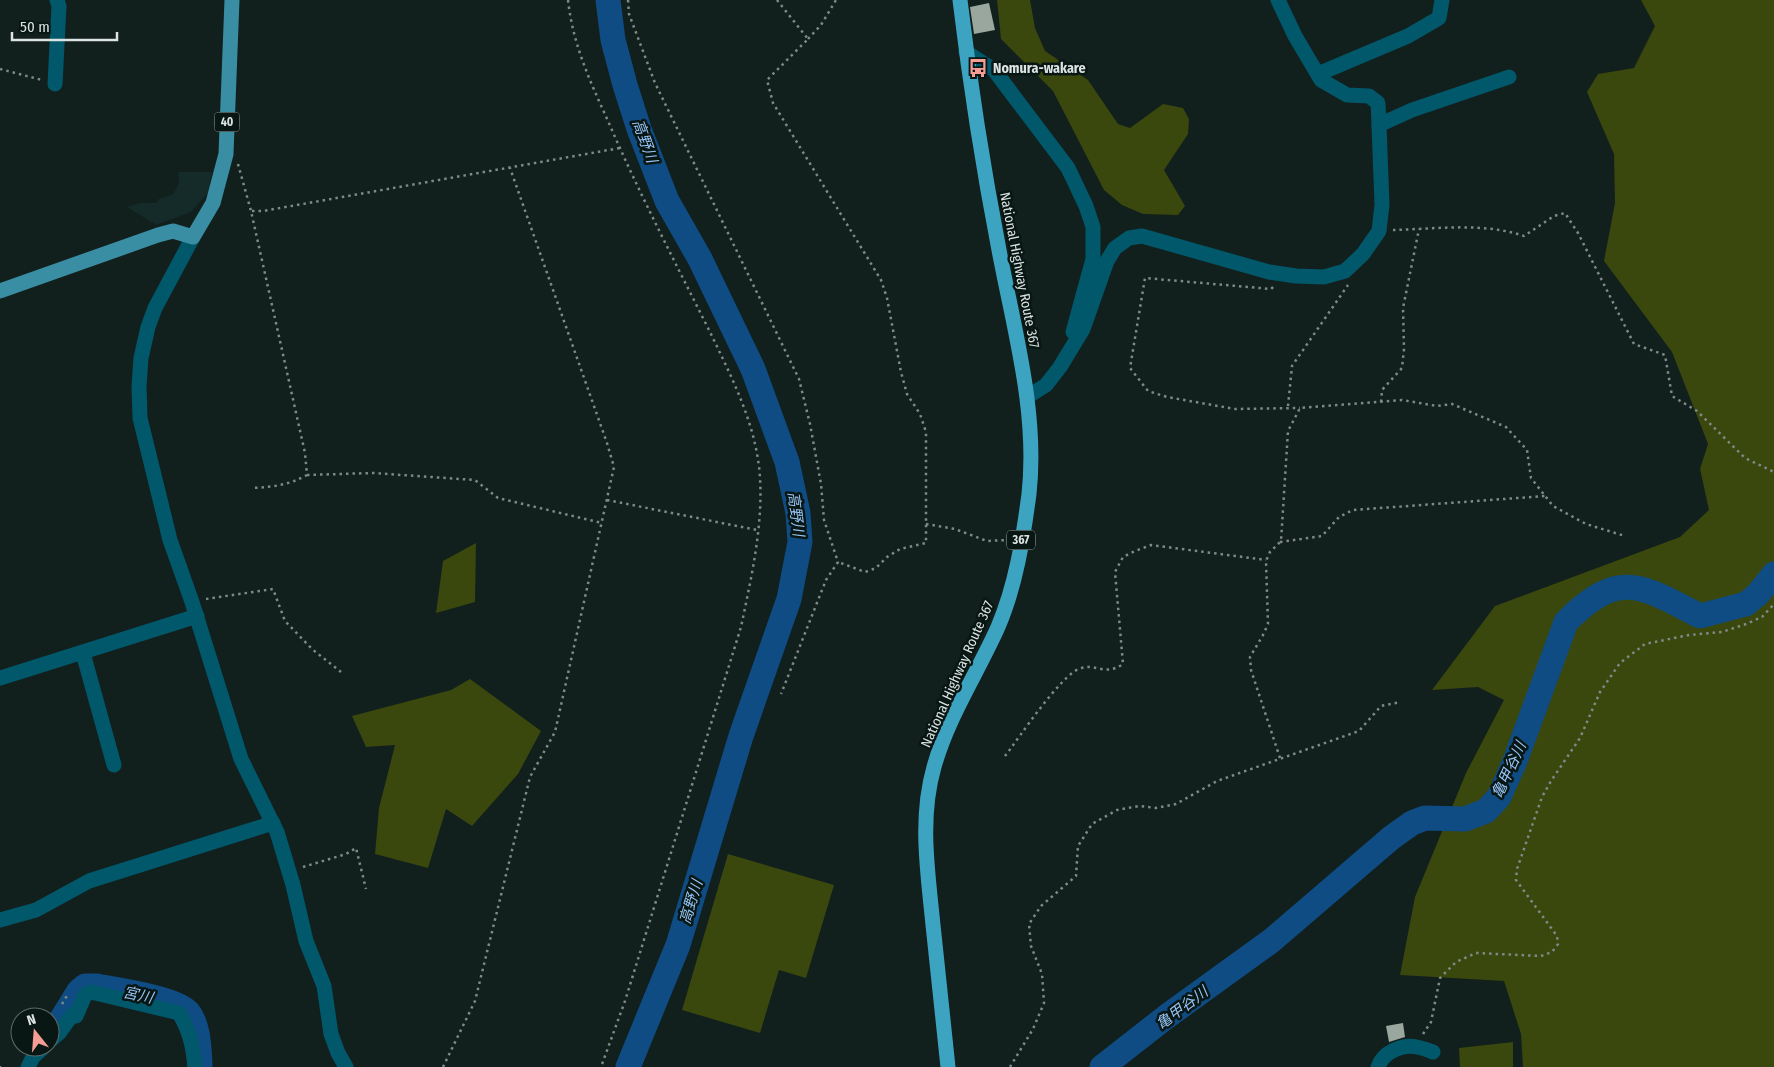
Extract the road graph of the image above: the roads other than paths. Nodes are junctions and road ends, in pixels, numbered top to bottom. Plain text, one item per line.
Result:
1 (57, 0) edge
2 (232, 0) edge
3 (960, 0) edge
4 (1278, 0) edge
5 (1442, 0) edge
6 (966, 52) junction
7 (1318, 74) junction
8 (1509, 77) dead end
9 (55, 84) road end
10 (1379, 124) junction
11 (193, 237) junction
12 (0, 291) edge
13 (1067, 356) junction
14 (1027, 397) junction
15 (194, 609) junction
16 (83, 653) junction
17 (0, 678) edge
18 (114, 765) dead end
19 (273, 823) junction
20 (0, 920) edge
21 (60, 1032) edge
22 (1432, 1052) dead end
23 (195, 1067) edge
24 (346, 1067) edge
25 (948, 1067) edge
26 (1378, 1067) edge

1 - 9 street
2 - 11 main road, 40
3 - 6 highway, National Highway Route 367 / 367
4 - 7 street
5 - 7 street
6 - 13 street
6 - 14 highway, National Highway Route 367 / 367
7 - 10 street
8 - 10 street
10 - 13 street
11 - 12 main road
11 - 15 street
13 - 14 street
14 - 25 highway, National Highway Route 367 / 367
15 - 16 street
15 - 19 street
16 - 17 street
16 - 18 street
19 - 20 street
19 - 24 street
21 - 23 street
22 - 26 street

